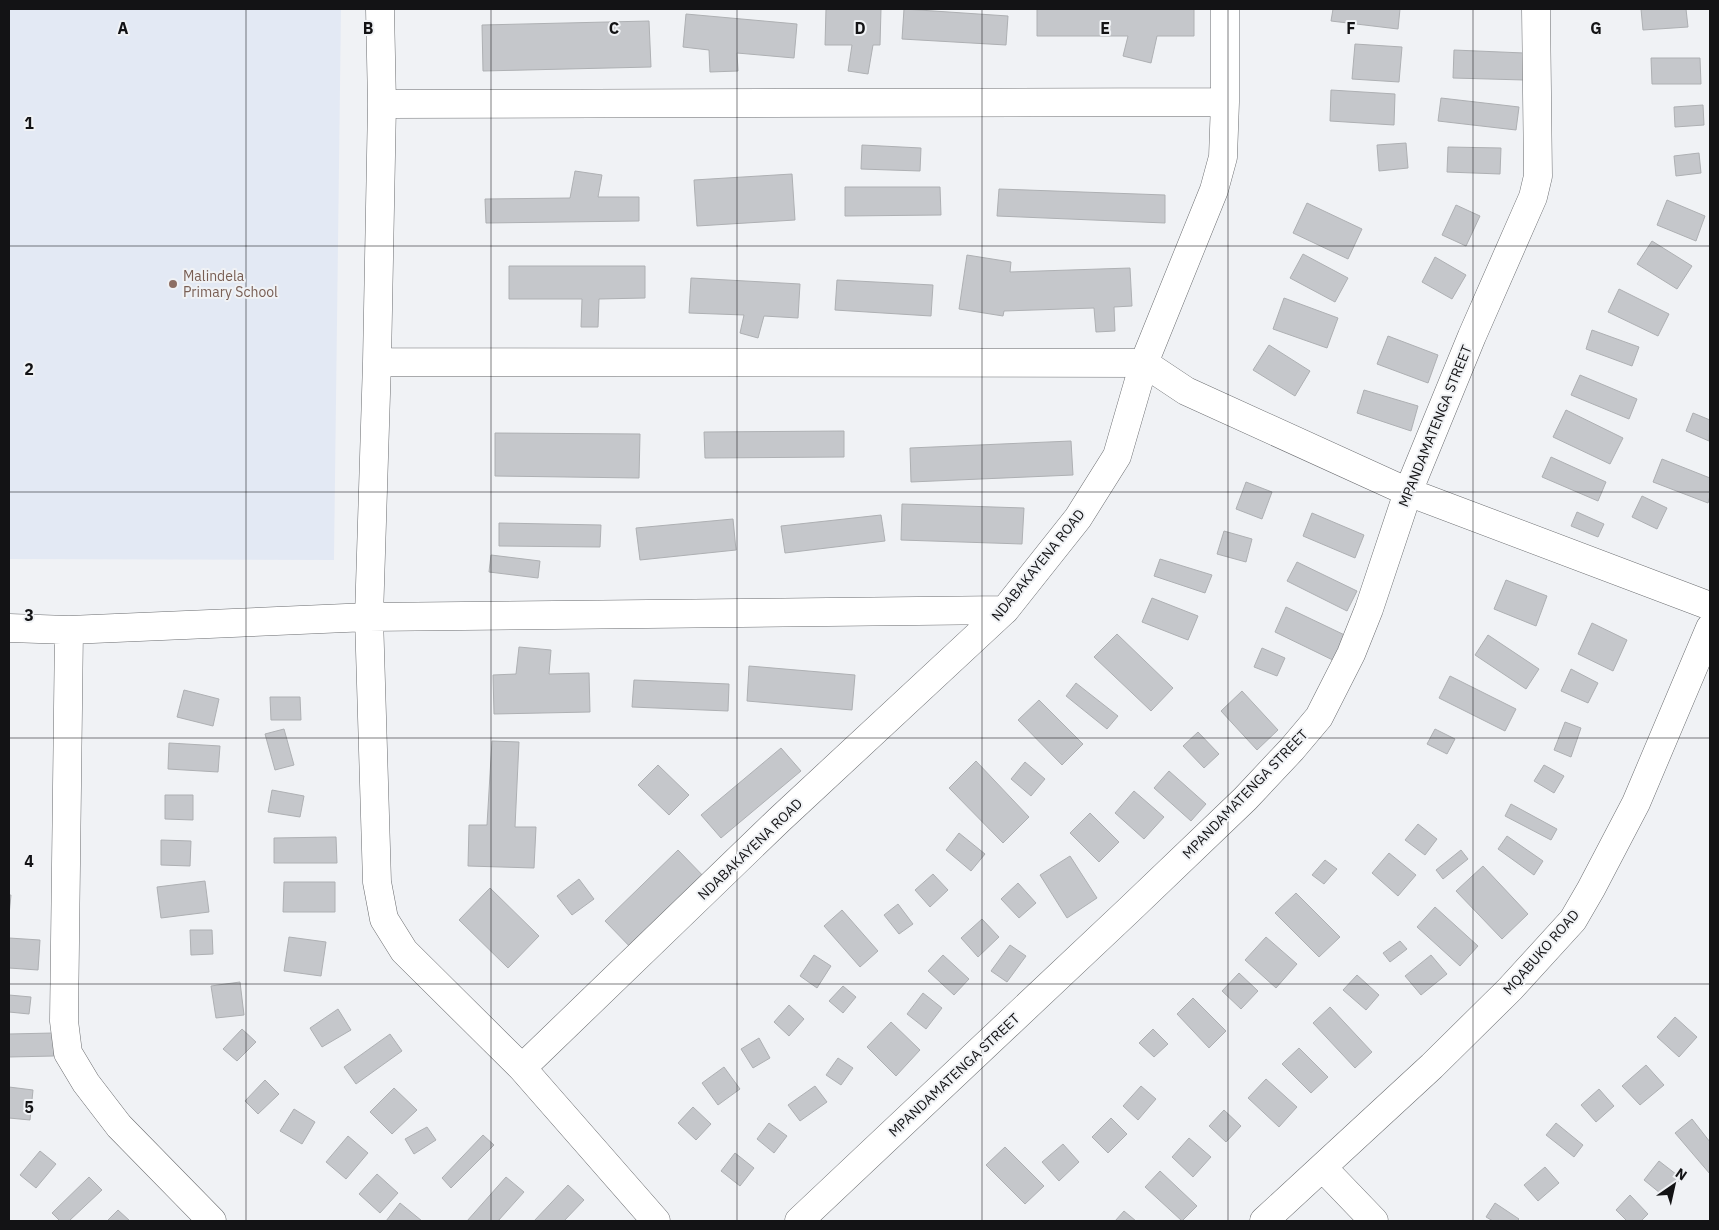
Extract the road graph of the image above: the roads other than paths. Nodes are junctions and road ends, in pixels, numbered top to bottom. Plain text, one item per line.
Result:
1 (380, 9) edge
2 (1225, 9) edge
3 (1536, 9) edge
4 (1225, 102) junction
5 (382, 104) junction
6 (377, 362) junction
7 (1144, 363) junction
8 (1408, 492) junction
9 (1710, 606) edge
10 (1005, 610) junction
11 (369, 617) junction
12 (9, 628) edge
13 (1710, 628) edge
14 (69, 630) junction
15 (522, 1068) junction
16 (1323, 1168) junction
17 (212, 1221) edge
18 (656, 1221) edge
19 (799, 1221) edge
20 (1264, 1221) edge
21 (1374, 1221) edge

1 - 5 street
2 - 4 street, NDABAKAYENA ROAD
3 - 8 street, MPANDAMATENGA STREET
4 - 5 street
4 - 7 street, NDABAKAYENA ROAD
5 - 6 street
6 - 7 street
6 - 11 street
7 - 8 street
7 - 10 street, NDABAKAYENA ROAD
8 - 9 street
8 - 19 street, MPANDAMATENGA STREET
10 - 11 street
10 - 15 street, NDABAKAYENA ROAD
11 - 14 street
11 - 15 street
12 - 14 street
13 - 16 street, MQABUKO ROAD
14 - 17 street
15 - 18 street
16 - 20 street, MQABUKO ROAD
16 - 21 street

